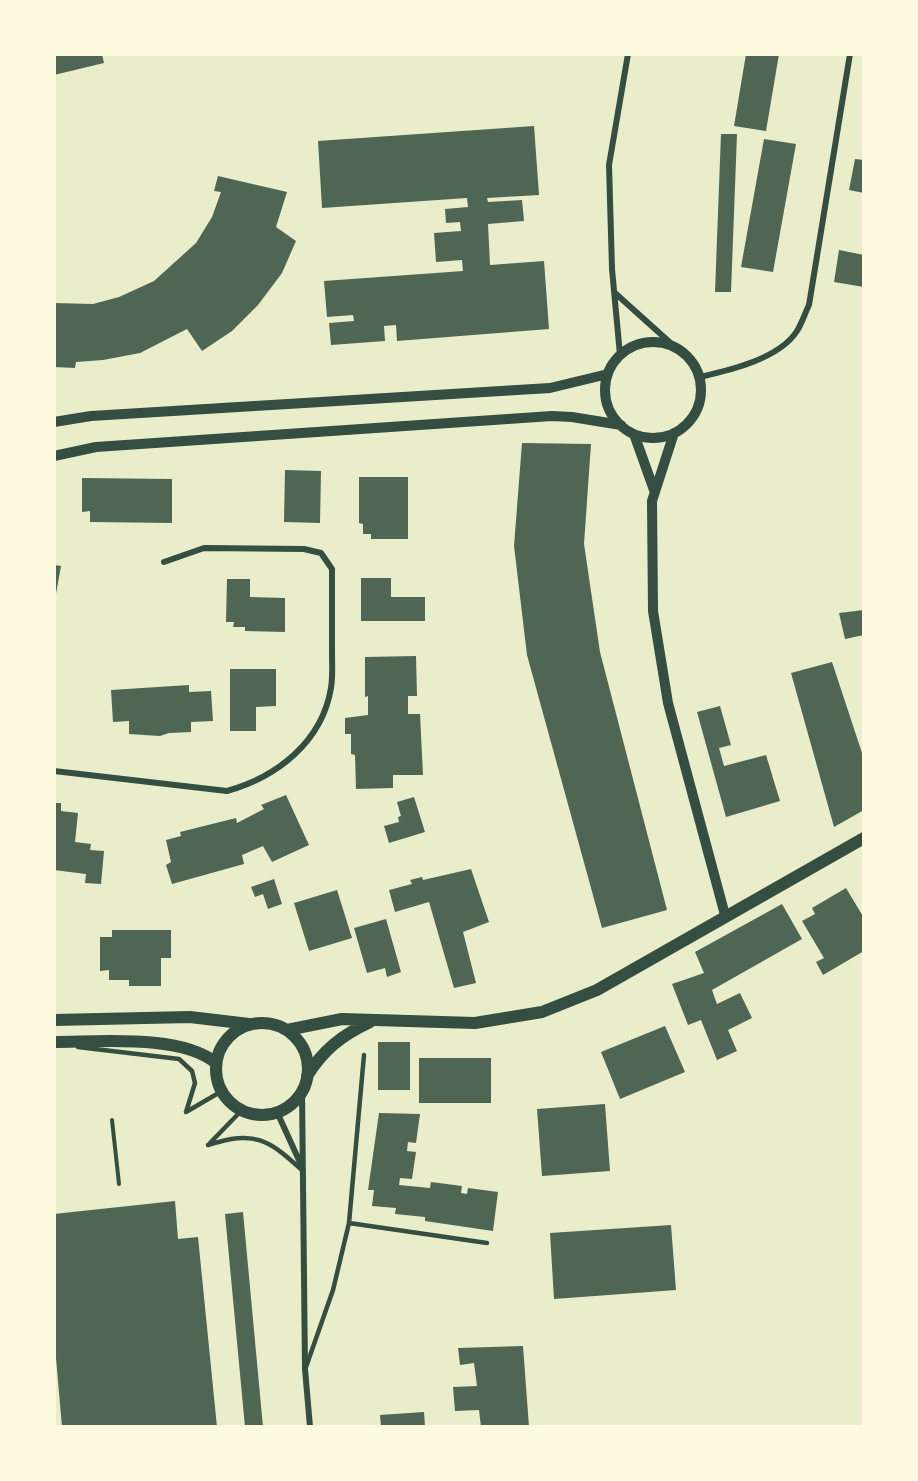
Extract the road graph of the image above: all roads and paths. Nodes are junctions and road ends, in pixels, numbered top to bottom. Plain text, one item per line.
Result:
1 (628, 54) edge
2 (850, 54) edge
3 (614, 293) junction
4 (675, 347) junction
5 (620, 355) junction
6 (608, 374) junction
7 (700, 377) junction
8 (54, 422) edge
9 (621, 425) junction
10 (674, 433) junction
11 (634, 434) junction
12 (54, 456) edge
13 (654, 490) junction
14 (164, 562) dead end
15 (54, 771) edge
16 (864, 838) edge
17 (724, 915) junction
18 (54, 1020) edge
19 (374, 1020) junction
20 (250, 1024) junction
21 (286, 1030) junction
22 (54, 1043) edge
23 (364, 1055) dead end
24 (216, 1063) junction
25 (307, 1076) junction
26 (302, 1090) junction
27 (222, 1091) junction
28 (242, 1110) junction
29 (277, 1112) junction
30 (112, 1120) dead end
31 (304, 1172) junction
32 (119, 1184) dead end
33 (349, 1223) junction
34 (487, 1243) dead end
35 (305, 1369) junction
36 (310, 1427) edge

1 - 3 street
2 - 7 street
3 - 4 street
3 - 5 street
4 - 5 street
4 - 7 street
5 - 6 street
6 - 8 street
6 - 9 street
7 - 10 street
9 - 11 street
9 - 12 street
10 - 11 street
10 - 13 street
11 - 13 street
13 - 17 street
14 - 15 street
16 - 17 main road
17 - 19 main road
18 - 20 main road
19 - 21 main road
19 - 25 main road
20 - 21 main road
20 - 24 main road
21 - 25 main road
22 - 24 main road
22 - 27 lane
23 - 33 lane
24 - 27 main road
25 - 26 main road
26 - 29 main road
26 - 31 street
27 - 28 main road
28 - 29 main road
28 - 31 lane
29 - 31 street
30 - 32 path
31 - 35 street
33 - 34 lane
33 - 35 lane
35 - 36 street

